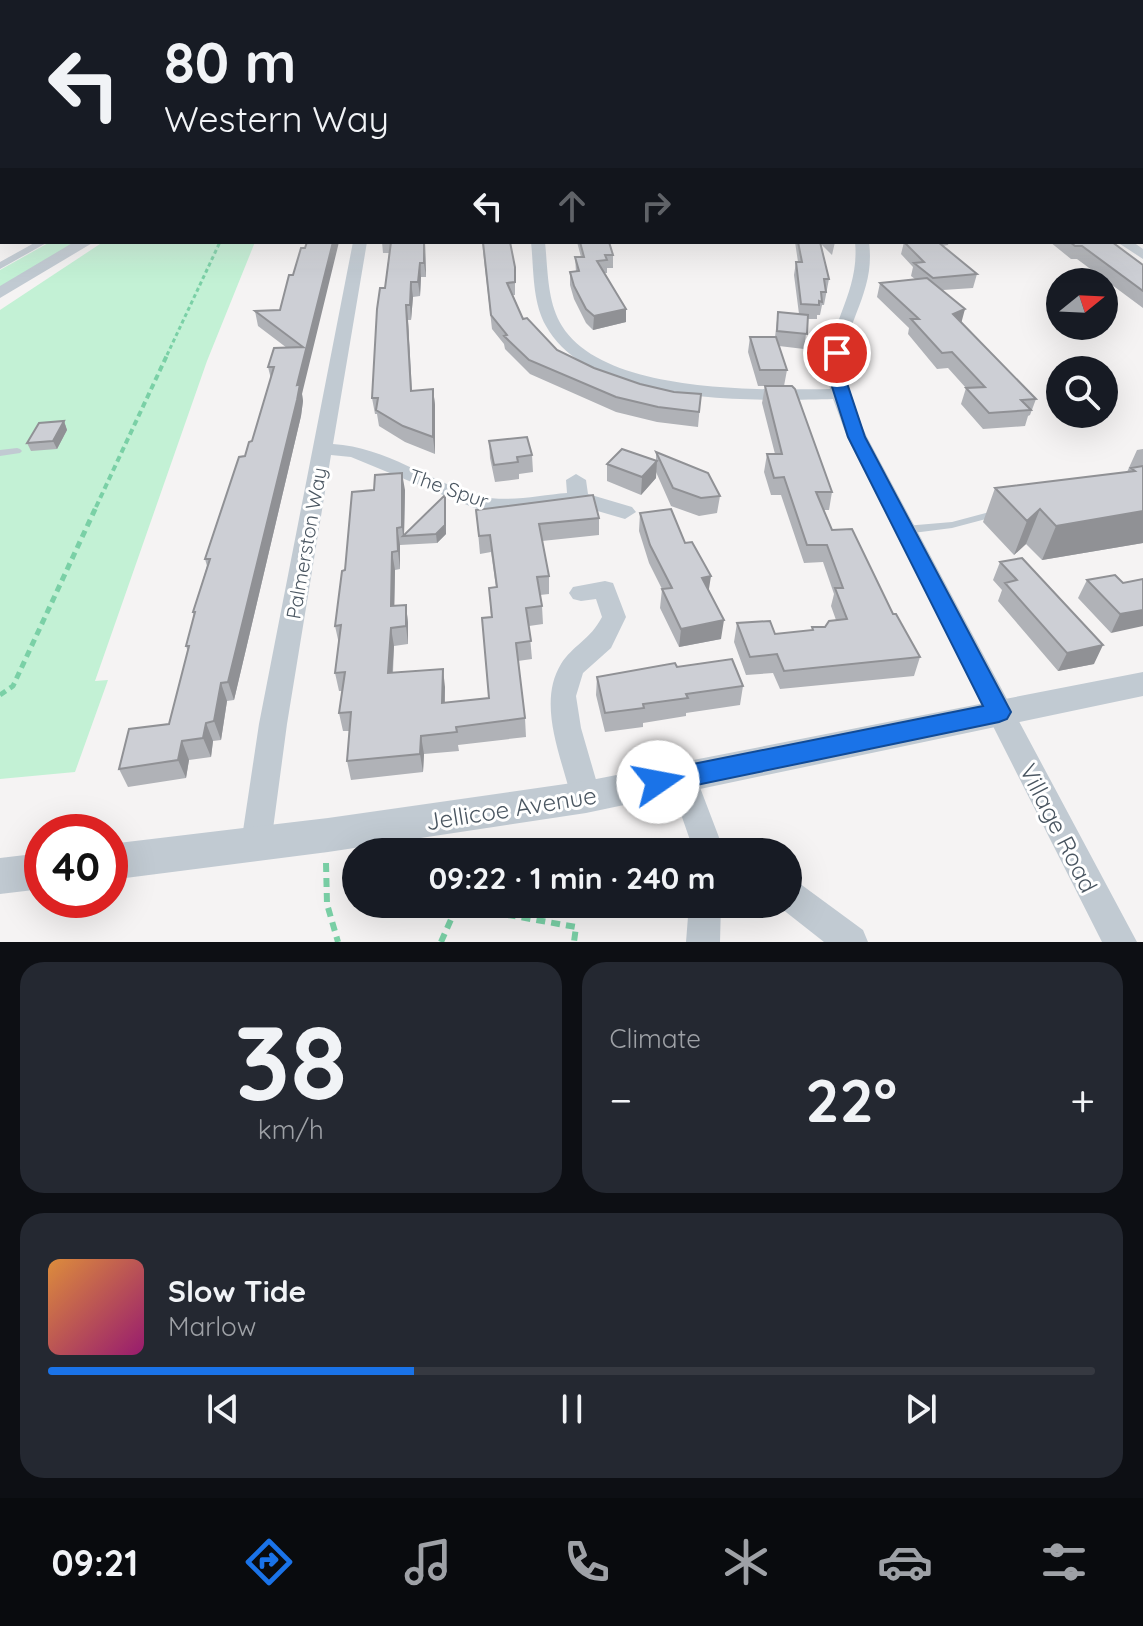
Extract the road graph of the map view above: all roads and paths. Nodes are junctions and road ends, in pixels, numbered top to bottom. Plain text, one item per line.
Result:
1 (39, 244) edge
2 (83, 244) edge
3 (219, 244) edge
4 (360, 244) edge
5 (538, 244) edge
6 (862, 244) edge
7 (0, 266) edge
8 (0, 293) edge
9 (842, 394) junction
10 (323, 449) junction
11 (17, 451) dead end
12 (0, 453) edge
13 (625, 512) dead end
14 (1009, 512) edge
15 (905, 530) junction
16 (581, 593) dead end
17 (1143, 684) edge
18 (0, 695) edge
19 (999, 712) junction
20 (682, 777) junction
21 (586, 797) junction
22 (328, 835) junction
23 (708, 838) edge
24 (256, 844) junction
25 (128, 860) edge
26 (24, 873) edge
27 (0, 876) edge
28 (802, 905) edge
29 (704, 918) edge
30 (338, 942) edge
31 (441, 942) edge
32 (574, 942) edge
33 (703, 942) edge
34 (851, 942) edge
35 (1120, 942) edge

1 - 7 street
2 - 8 street
3 - 18 path
4 - 10 street, Palmerston Way
5 - 9 street
6 - 9 street, Village Road
9 - 15 street, Village Road
10 - 13 street, The Spur
10 - 24 street, Palmerston Way
11 - 12 lane
14 - 15 lane
15 - 19 street, Village Road
16 - 21 street
17 - 19 street, Jellicoe Avenue
19 - 20 street, Jellicoe Avenue
19 - 35 street, Village Road
20 - 21 street, Jellicoe Avenue
20 - 23 street
21 - 22 street, Jellicoe Avenue
22 - 24 street, Jellicoe Avenue
22 - 30 path
24 - 25 street, Jellicoe Avenue
26 - 27 street
28 - 34 street
29 - 33 street
31 - 32 path

